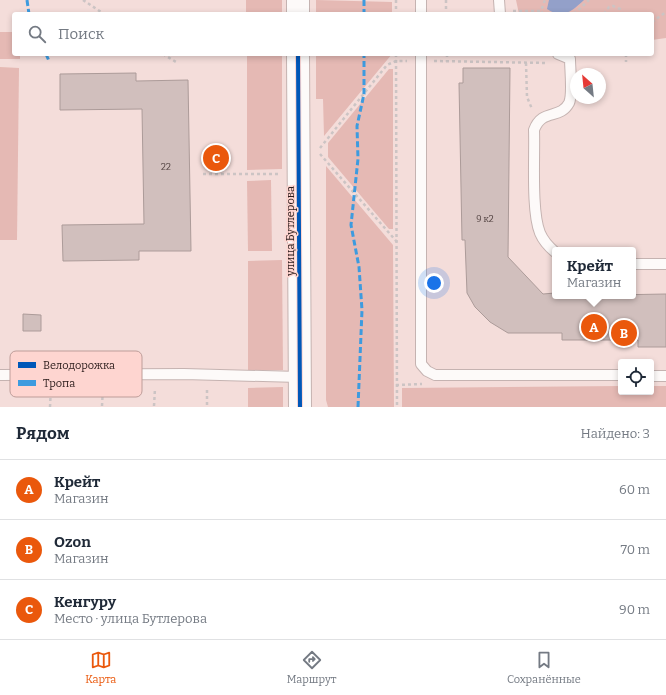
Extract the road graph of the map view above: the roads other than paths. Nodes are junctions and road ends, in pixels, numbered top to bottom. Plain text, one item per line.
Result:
1 (298, 0) edge
2 (421, 0) edge
3 (499, 0) edge
4 (298, 12) edge
5 (421, 12) edge
6 (504, 12) edge
7 (298, 56) edge
8 (563, 56) edge
9 (421, 58) edge
10 (552, 250) edge
11 (636, 264) edge
12 (666, 264) edge
13 (142, 374) edge
14 (618, 375) edge
15 (654, 376) edge
16 (666, 376) edge
17 (299, 377) junction
18 (300, 407) edge

1 - 4 street
2 - 5 lane
3 - 6 lane
7 - 17 street, улица Бутлерова
8 - 10 lane
9 - 14 lane
11 - 12 lane
13 - 17 lane
15 - 16 lane
17 - 18 street, улица Бутлерова

